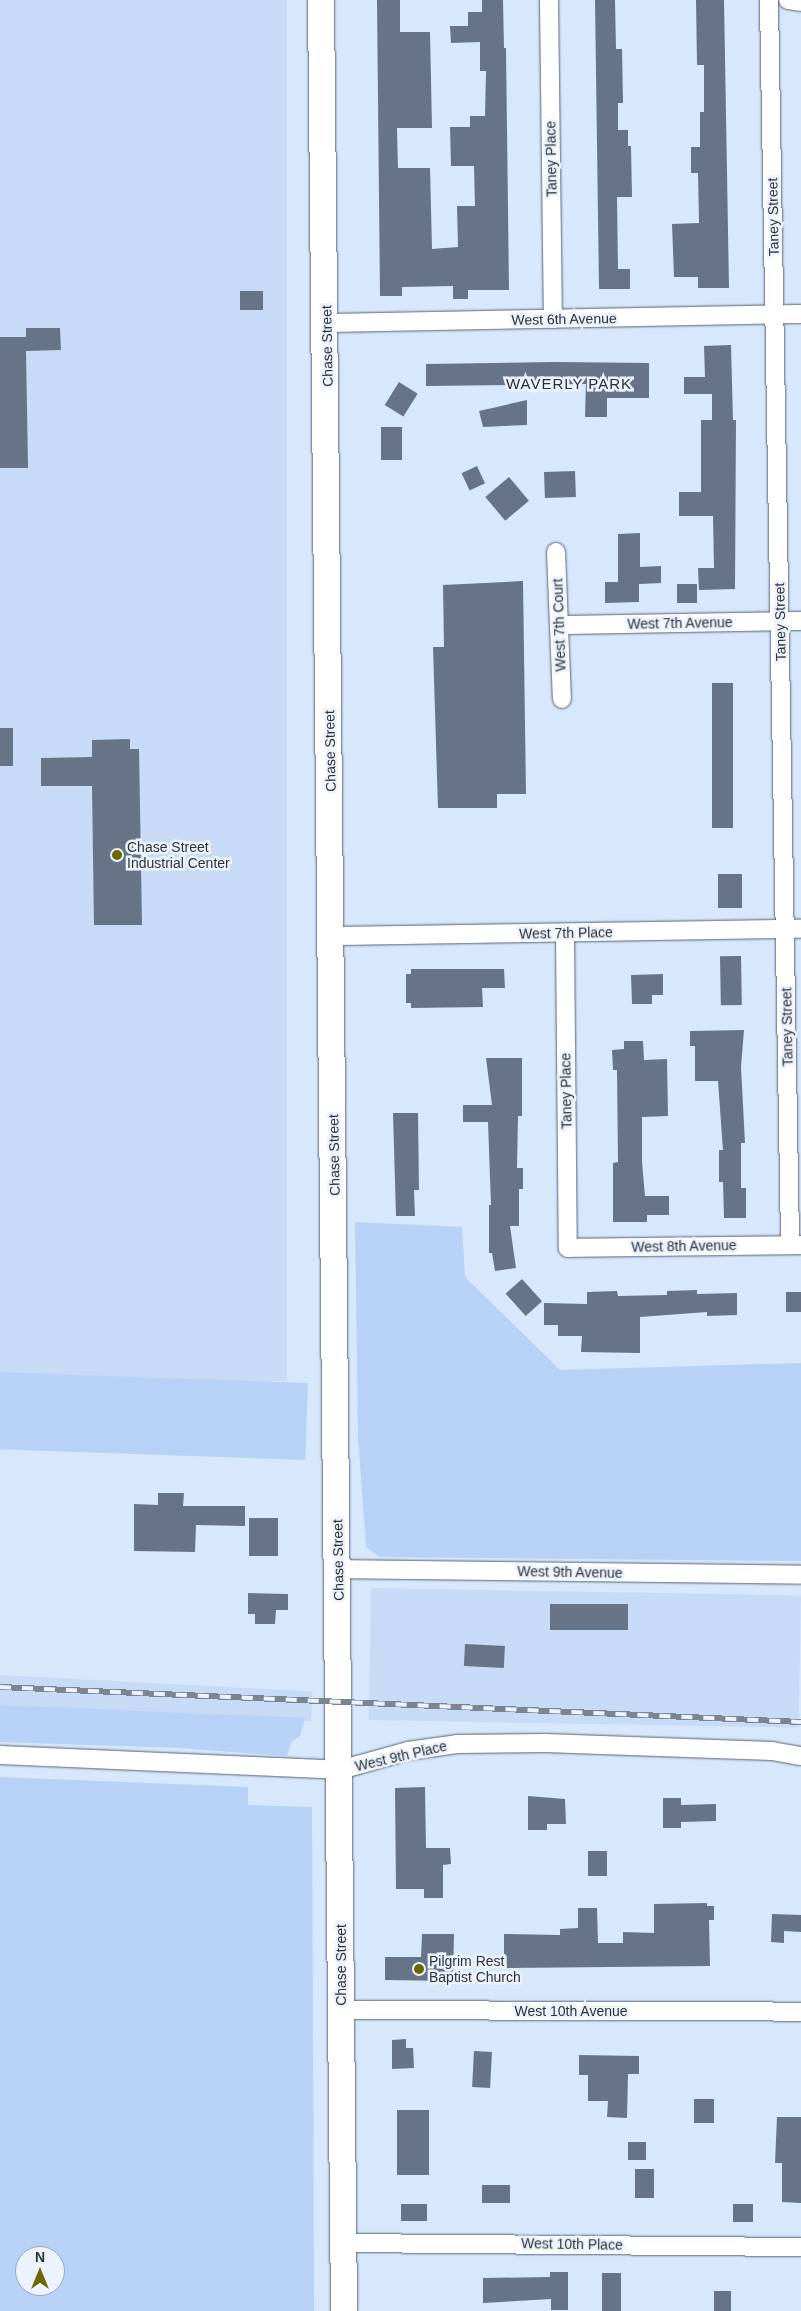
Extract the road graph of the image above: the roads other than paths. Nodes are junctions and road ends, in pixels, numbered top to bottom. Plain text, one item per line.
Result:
1 (321, 0) edge
2 (549, 0) edge
3 (769, 0) edge
4 (788, 0) edge
5 (801, 2) edge
6 (774, 314) junction
7 (801, 314) edge
8 (553, 319) junction
9 (326, 323) junction
10 (556, 552) dead end
11 (779, 621) junction
12 (801, 621) edge
13 (560, 625) junction
14 (562, 699) dead end
15 (793, 929) edge
16 (565, 933) junction
17 (332, 936) junction
18 (796, 1245) edge
19 (568, 1248) joint
20 (339, 1569) junction
21 (801, 1575) edge
22 (0, 1755) edge
23 (801, 1756) edge
24 (340, 1770) junction
25 (342, 2010) junction
26 (801, 2012) edge
27 (343, 2243) junction
28 (801, 2247) edge
29 (344, 2311) edge

1 - 9 street, Chase Street
2 - 8 street, Taney Place
3 - 6 street, Taney Street
4 - 5 street
6 - 7 street, West 6th Avenue
6 - 8 street, West 6th Avenue
6 - 11 street, Taney Street
8 - 9 street, West 6th Avenue
9 - 17 street, Chase Street
10 - 13 street, West 7th Court
11 - 12 street, West 7th Avenue
11 - 13 street, West 7th Avenue
11 - 15 street, Taney Street
13 - 14 street, West 7th Court
15 - 16 street, West 7th Place
15 - 18 street, Taney Street
16 - 17 street, West 7th Place
16 - 19 street, Taney Place
17 - 20 street, Chase Street
18 - 19 street, West 8th Avenue
20 - 21 street, West 9th Avenue
20 - 24 street, Chase Street
22 - 24 street, West 9th Place
23 - 24 street, West 9th Place
24 - 25 street, Chase Street
25 - 26 street, West 10th Avenue
25 - 27 street, Chase Street
27 - 28 street, West 10th Place
27 - 29 street, Chase Street

